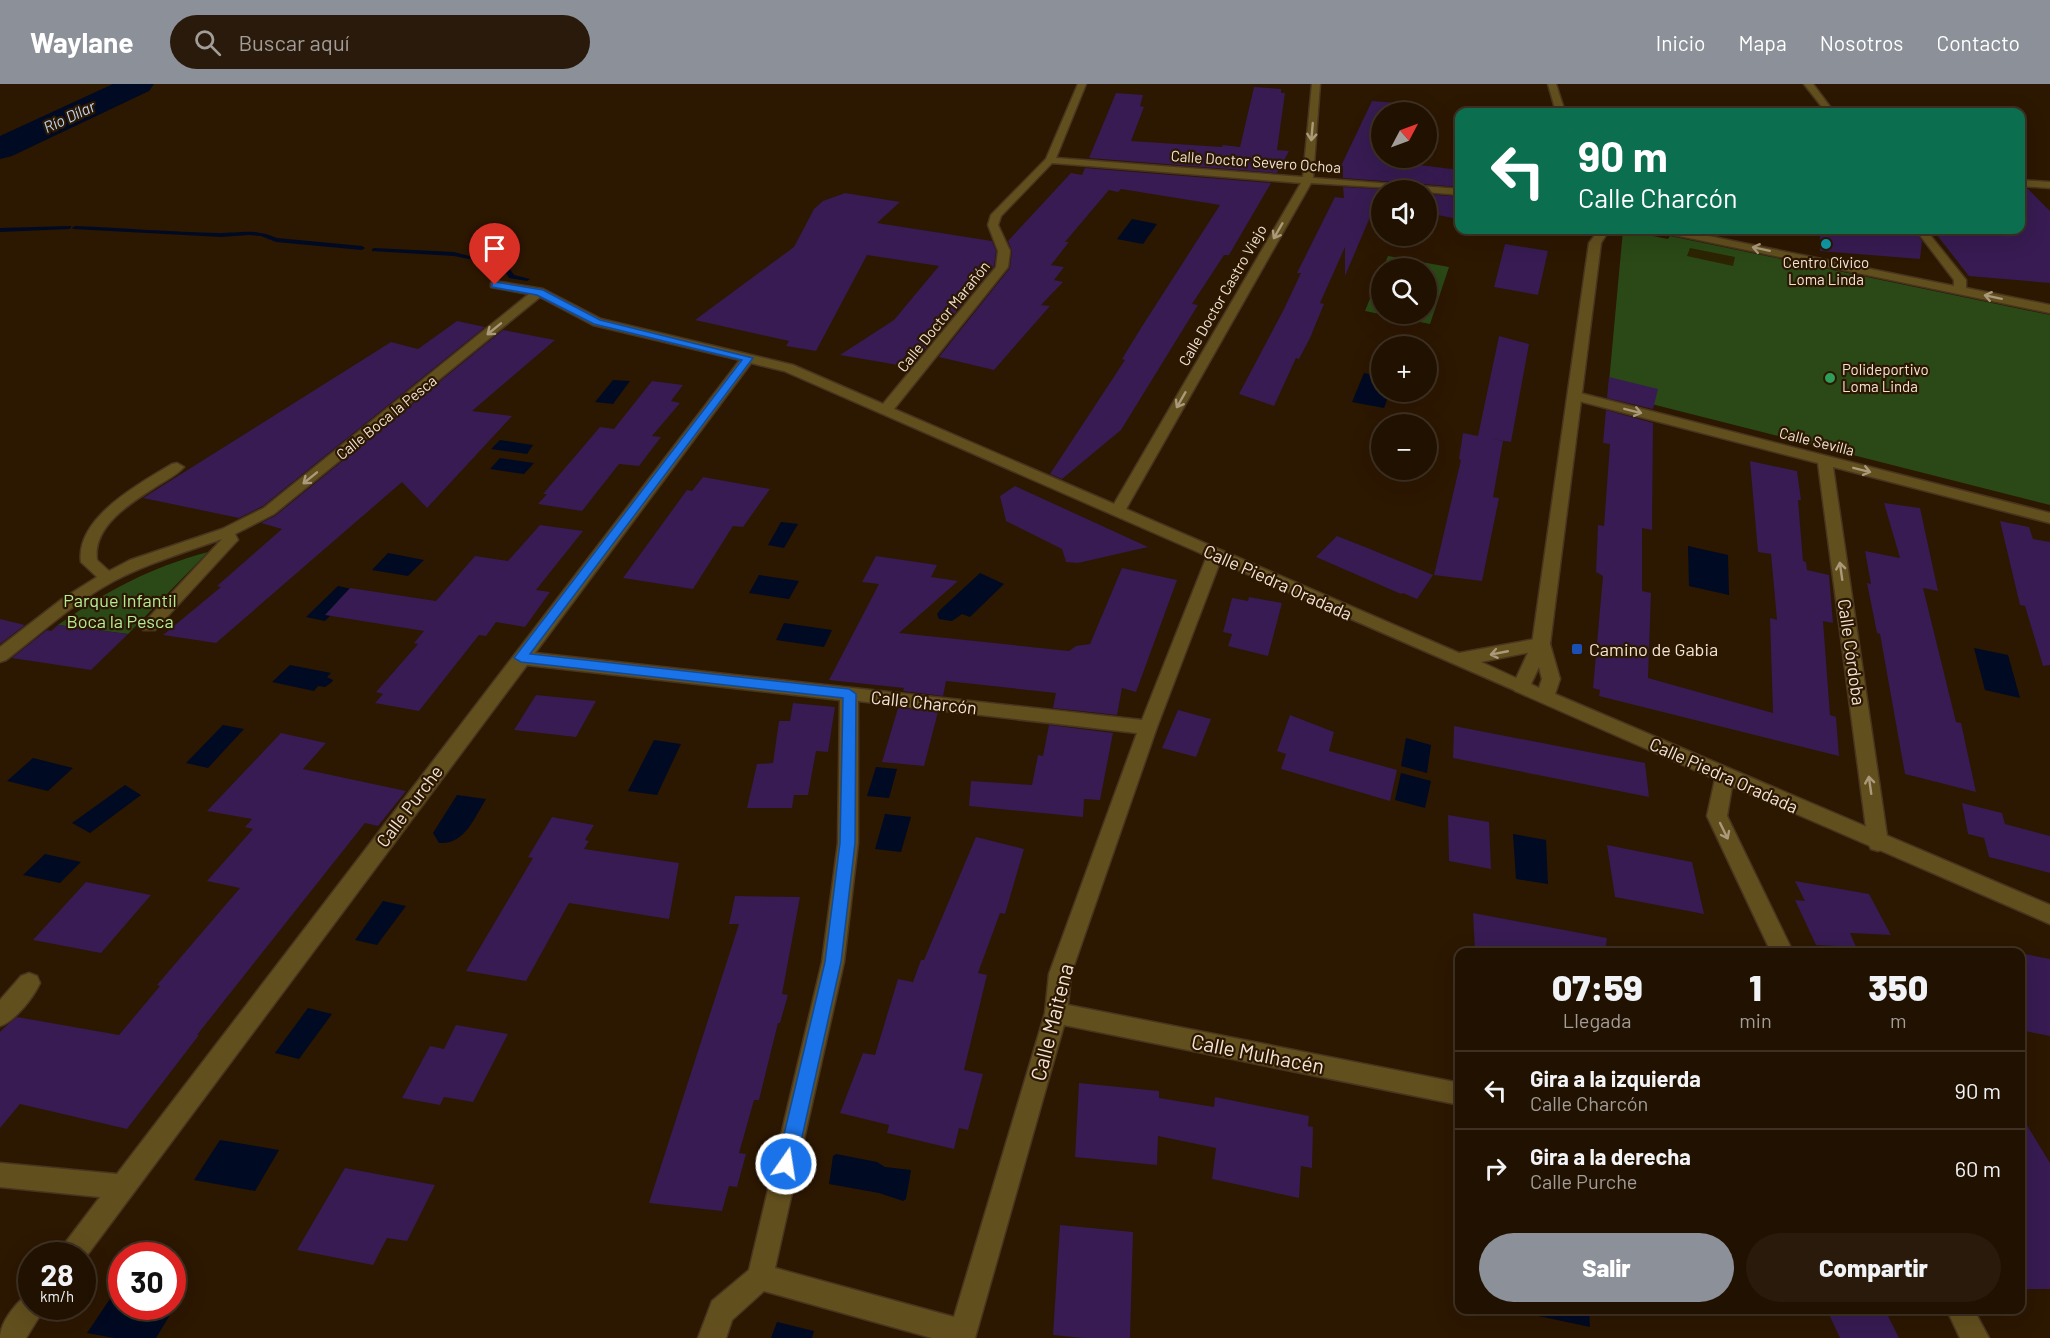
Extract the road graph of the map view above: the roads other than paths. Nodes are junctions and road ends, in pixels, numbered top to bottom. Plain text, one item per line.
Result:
1 (1082, 84) edge
2 (1316, 84) edge
3 (1552, 84) edge
4 (1808, 84) edge
5 (1560, 108) edge
6 (1827, 108) edge
7 (1050, 160) junction
8 (1308, 180) junction
9 (2025, 183) edge
10 (2036, 184) junction
11 (2050, 185) edge
12 (1455, 192) edge
13 (2050, 198) edge
14 (1589, 234) edge
15 (1601, 234) edge
16 (1685, 234) edge
17 (1924, 234) edge
18 (1595, 243) junction
19 (495, 285) dead end
20 (1960, 290) junction
21 (539, 292) junction
22 (2050, 309) edge
23 (748, 358) junction
24 (1576, 396) junction
25 (886, 410) junction
26 (1825, 460) junction
27 (177, 467) dead end
28 (1118, 511) junction
29 (2050, 518) edge
30 (226, 532) junction
31 (1215, 555) junction
32 (107, 578) junction
33 (149, 626) dead end
34 (1541, 644) junction
35 (0, 656) edge
36 (521, 658) junction
37 (1456, 659) junction
38 (1521, 687) junction
39 (849, 694) junction
40 (1545, 698) junction
41 (1148, 727) junction
42 (1725, 775) junction
43 (1878, 843) junction
44 (2050, 915) edge
45 (1780, 948) edge
46 (29, 983) dead end
47 (1056, 1013) junction
48 (0, 1016) edge
49 (1455, 1093) edge
50 (0, 1174) edge
51 (122, 1187) junction
52 (81, 1242) edge
53 (760, 1277) junction
54 (1962, 1314) edge
55 (23, 1320) edge
56 (10, 1338) edge
57 (712, 1338) edge
58 (1975, 1338) edge

1 - 7 street, Calle Doctor Marañón
2 -> 8 street, Calle Doctor Castro Viejo
3 - 5 street
4 - 6 street
7 - 8 street, Calle Doctor Severo Ochoa
7 - 25 street, Calle Doctor Marañón
8 - 12 street, Calle Doctor Severo Ochoa
8 -> 28 street, Calle Doctor Castro Viejo
9 - 10 street
10 - 11 street
10 - 13 street
14 - 18 street
15 - 18 street
20 -> 16 street
17 - 20 street
18 - 24 street
19 - 21 street, Calle Piedra Oradada
22 -> 20 street
21 - 23 street, Calle Piedra Oradada
21 -> 30 street, Calle Boca la Pesca
23 - 25 street, Calle Piedra Oradada
23 - 36 street, Calle Purche
24 -> 26 street, Calle Sevilla
24 - 34 street
25 - 28 street, Calle Piedra Oradada
26 -> 29 street, Calle Sevilla
43 -> 26 street, Calle Córdoba
27 - 32 street
28 - 31 street, Calle Piedra Oradada
30 - 32 street, Calle Boca la Pesca
30 - 33 street
31 - 37 street, Calle Piedra Oradada
31 - 41 street, Calle Maitena
32 - 35 street, Calle Boca la Pesca
34 -> 37 street
34 - 38 street
34 - 40 street
36 - 39 street, Calle Charcón
36 - 51 street, Calle Purche
37 - 38 street, Calle Piedra Oradada
38 - 40 street, Calle Piedra Oradada
39 - 41 street, Calle Charcón
39 - 53 street
40 - 42 street, Calle Piedra Oradada
41 - 47 street, Calle Maitena
42 - 43 street, Calle Piedra Oradada
42 -> 45 street
43 - 44 street, Calle Piedra Oradada
46 - 48 street
47 - 49 street, Calle Mulhacén
47 - 53 street, Calle Maitena
50 - 51 street
51 - 52 street, Calle Purche
53 - 57 street
54 - 58 street
55 - 56 street

